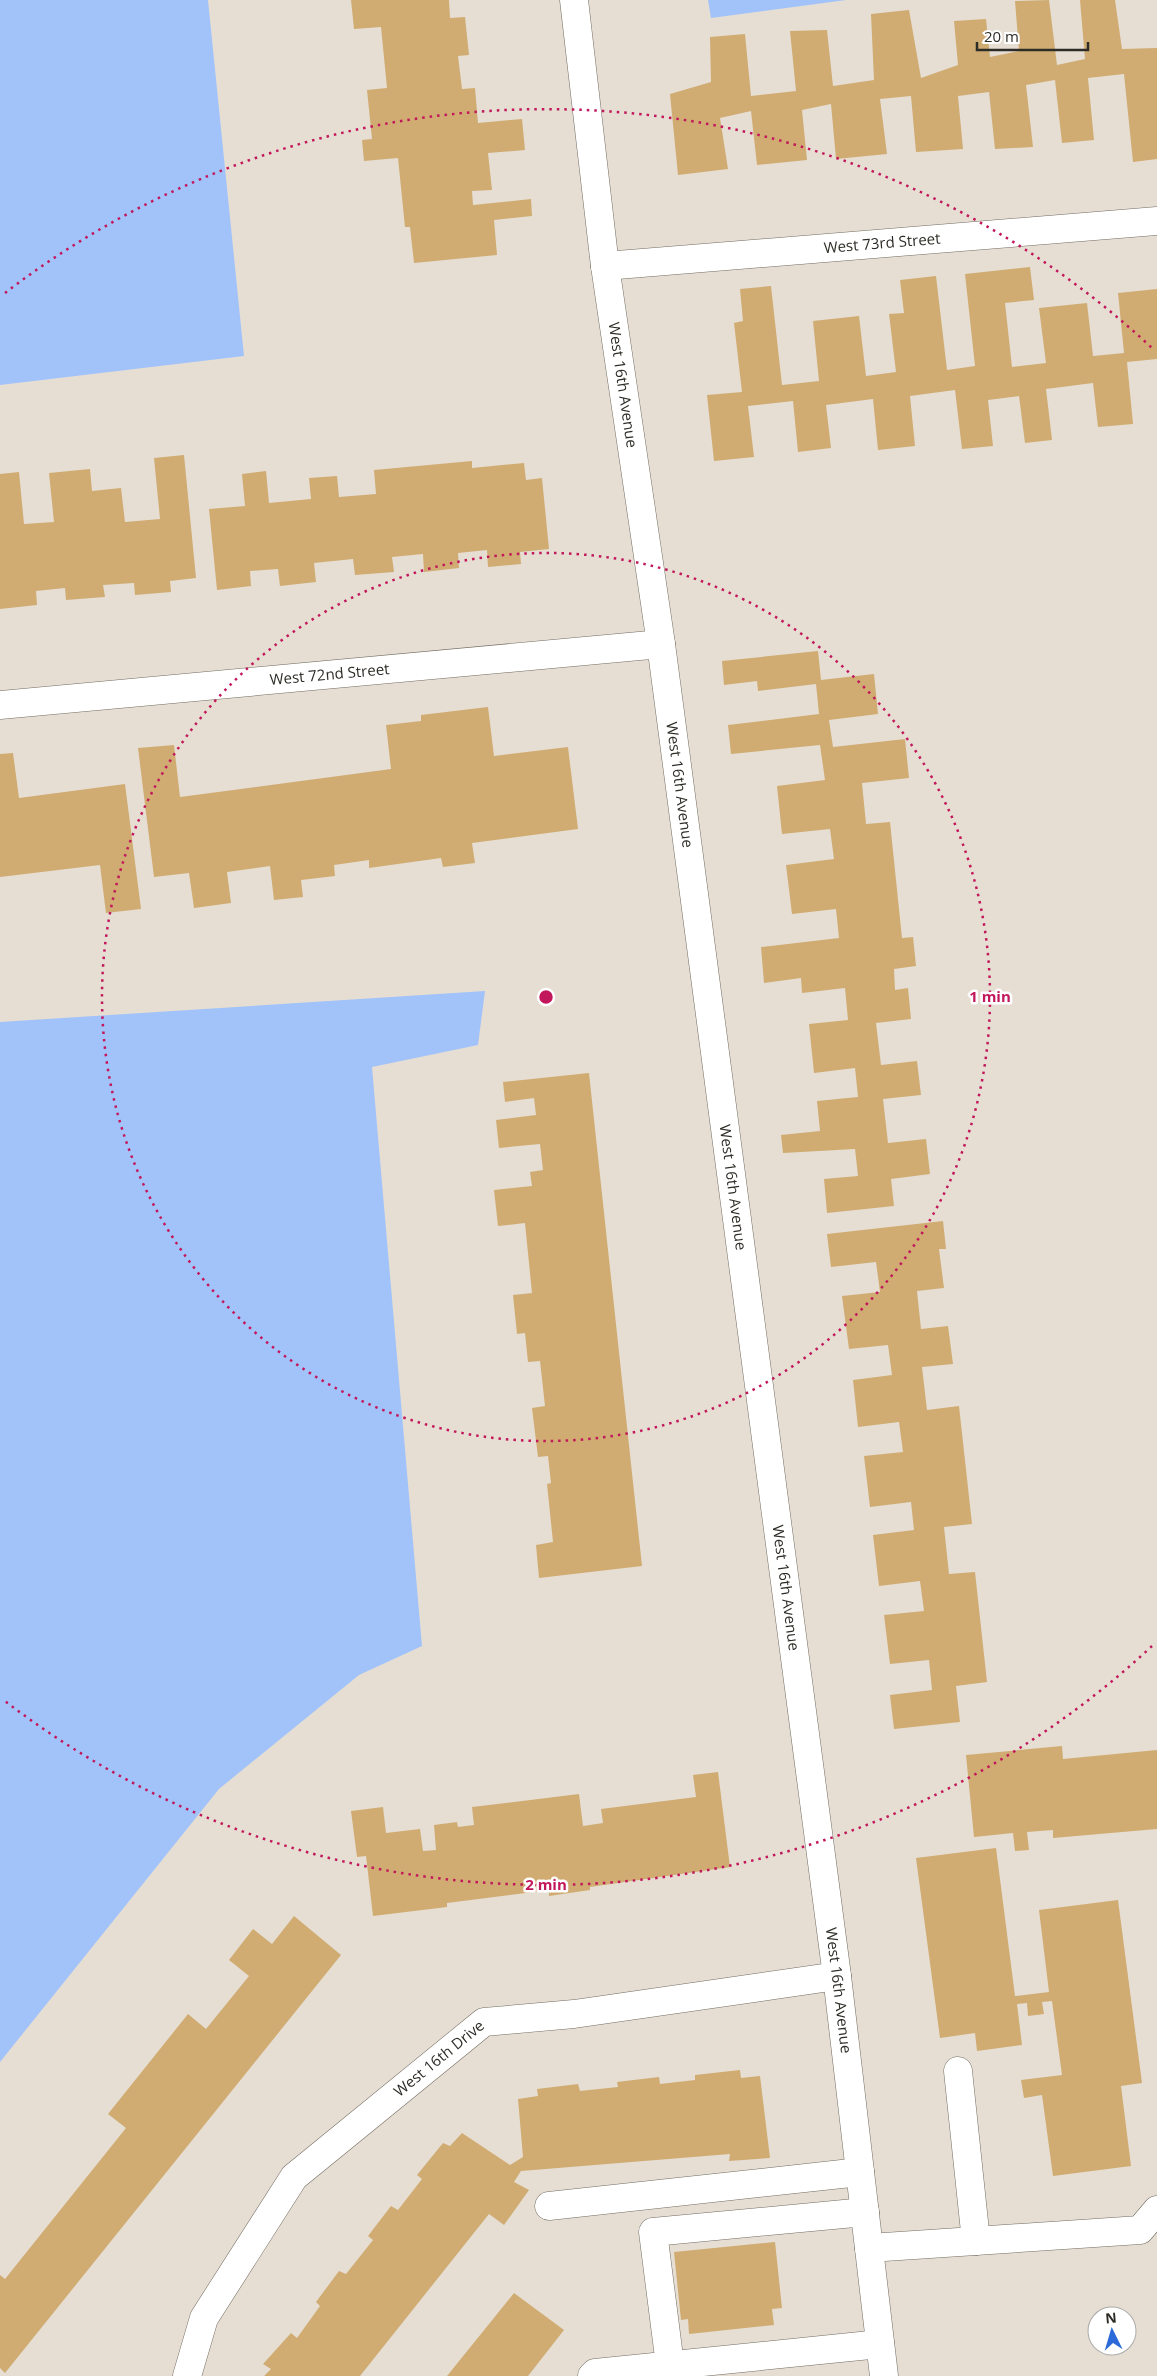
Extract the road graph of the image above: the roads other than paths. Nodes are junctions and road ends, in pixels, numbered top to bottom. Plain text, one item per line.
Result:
1 (574, 0) edge
2 (1157, 221) edge
3 (605, 266) junction
4 (661, 644) junction
5 (0, 705) edge
6 (837, 1976) junction
7 (958, 2071) dead end
8 (860, 2172) junction
9 (549, 2206) dead end
10 (1157, 2210) edge
11 (864, 2212) junction
12 (976, 2241) junction
13 (869, 2248) junction
14 (880, 2344) junction
15 (670, 2365) junction
16 (187, 2376) edge
17 (592, 2376) edge
18 (884, 2376) edge

1 - 3 street, West 16th Avenue
2 - 3 street, West 73rd Street
3 - 4 street, West 16th Avenue
4 - 5 street, West 72nd Street
4 - 6 street, West 16th Avenue
6 - 8 street, West 16th Avenue
6 - 16 street, West 16th Drive
7 - 12 street
8 - 9 street
8 - 11 street, West 16th Avenue
10 - 12 street
11 - 13 street, West 16th Avenue
11 - 15 street
12 - 13 street
13 - 14 street, West 16th Avenue
14 - 15 street
14 - 18 street, West 16th Avenue
15 - 17 street

